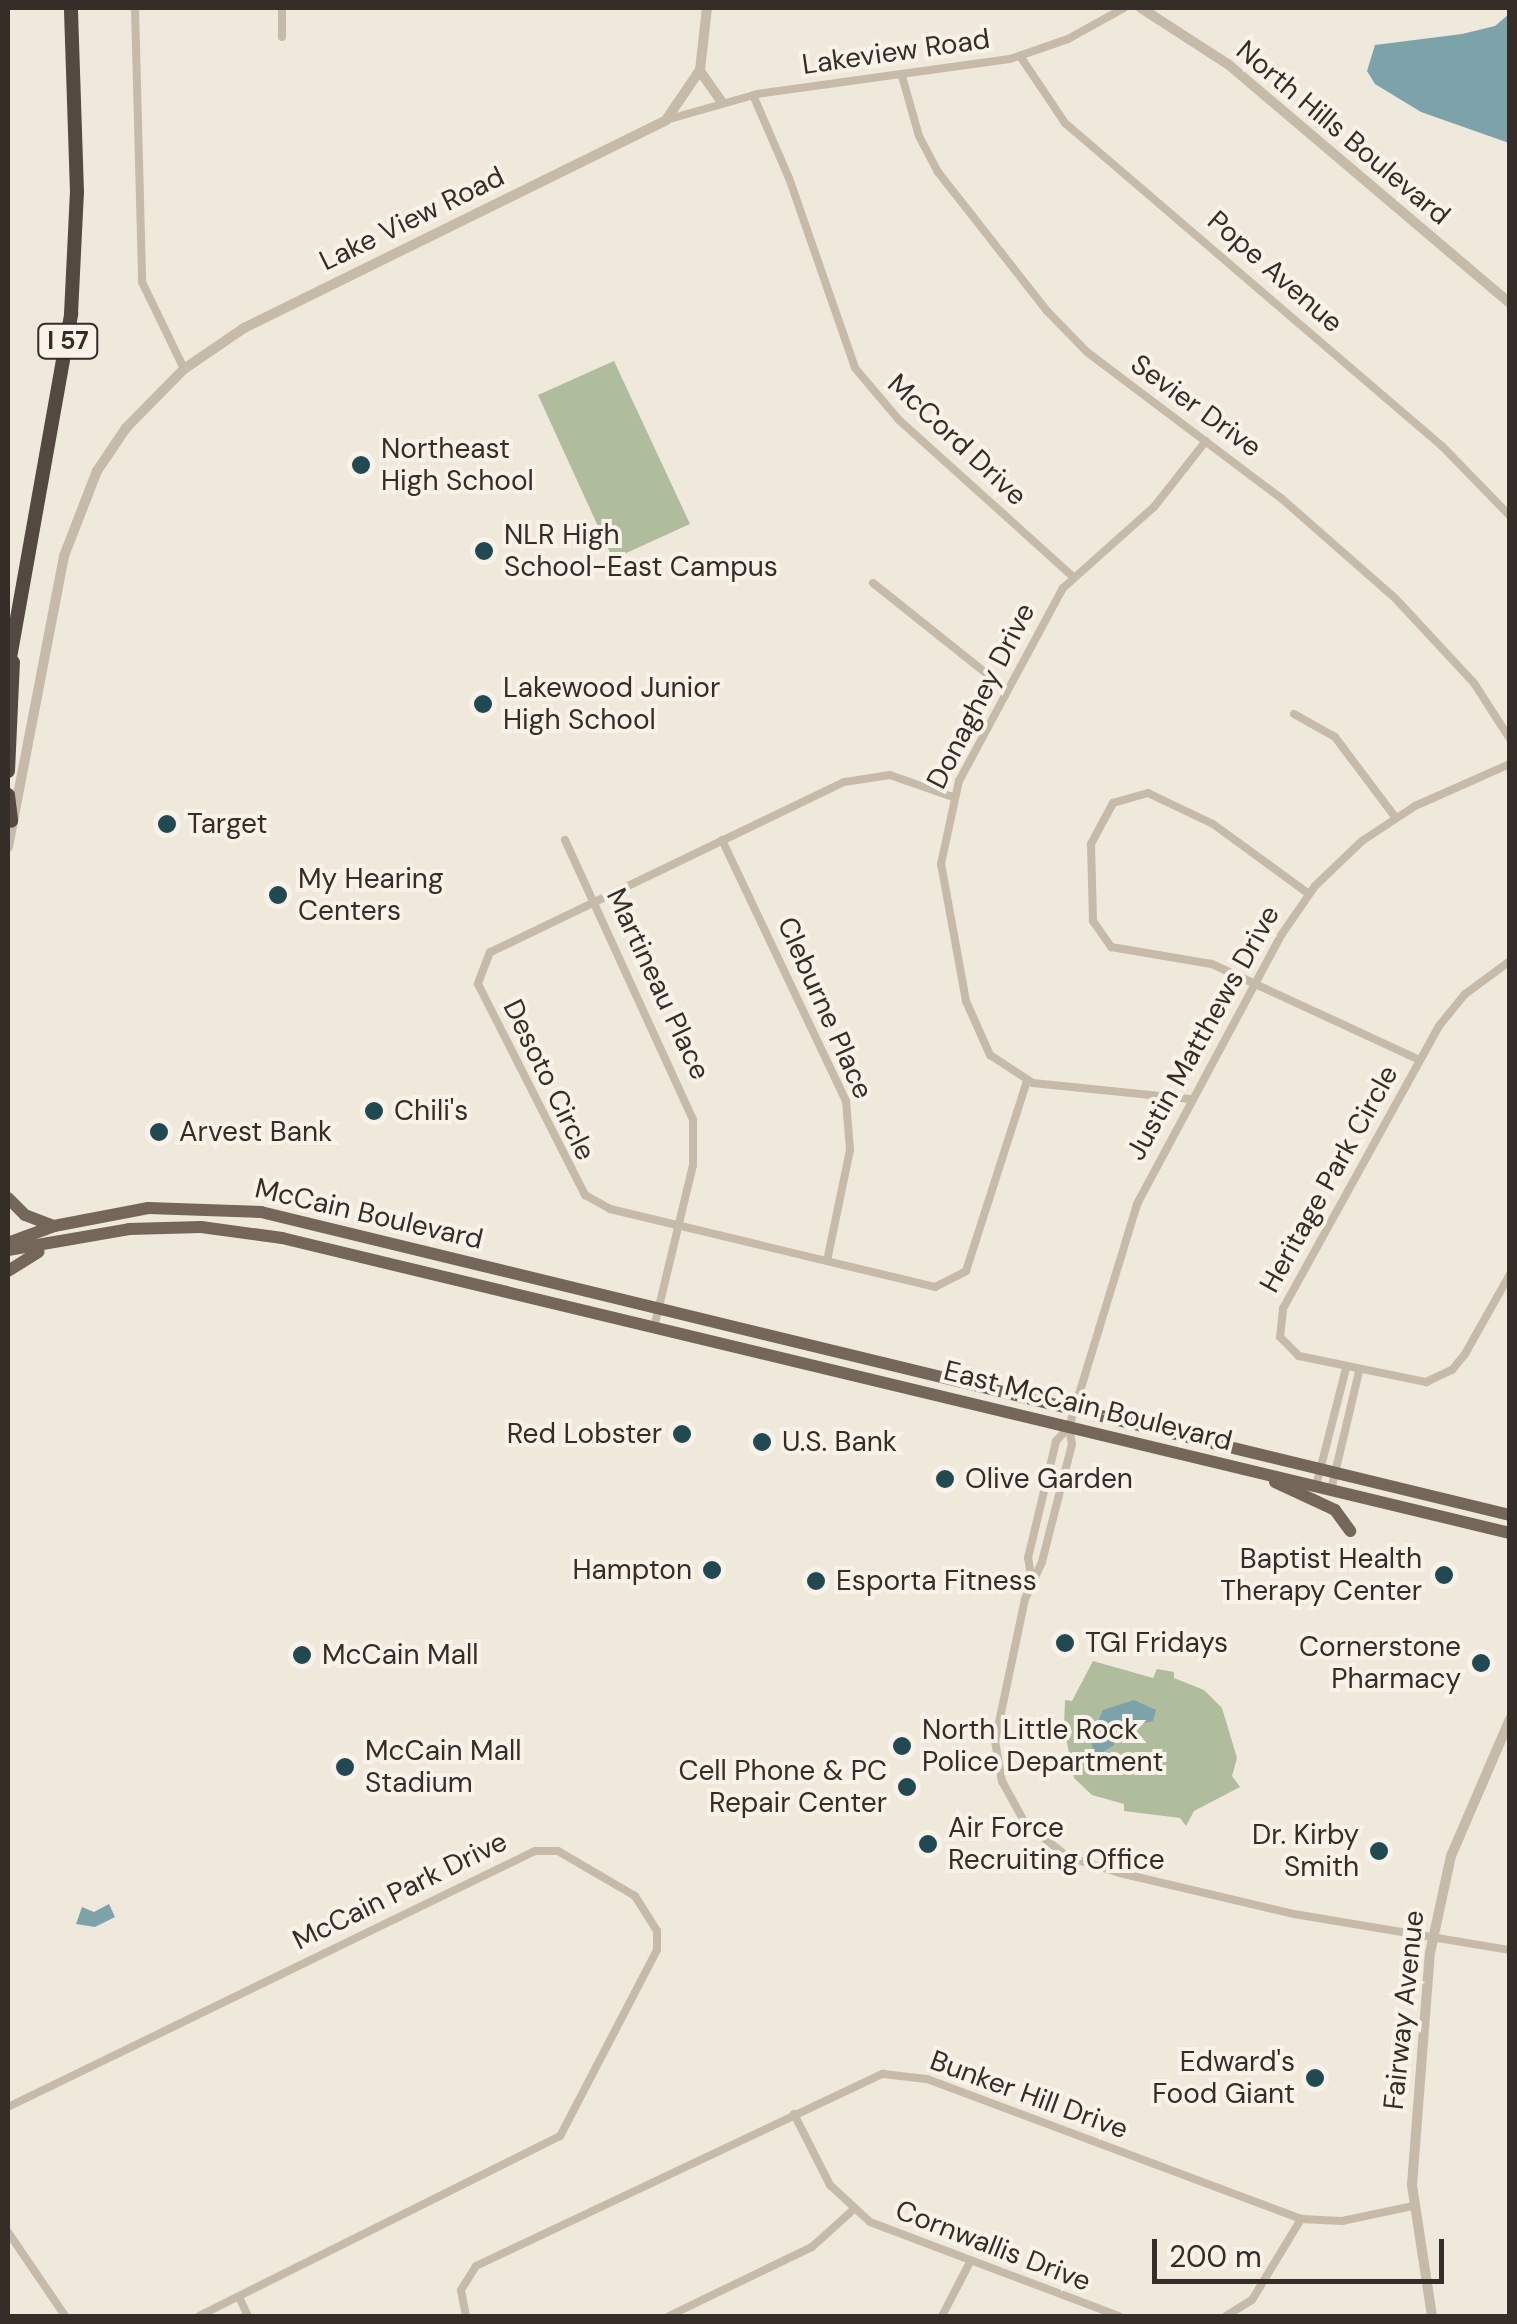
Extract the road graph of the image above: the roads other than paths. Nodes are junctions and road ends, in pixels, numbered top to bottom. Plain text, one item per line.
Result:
1 (72, 8) edge
2 (135, 8) edge
3 (282, 8) edge
4 (706, 8) edge
5 (1124, 8) edge
6 (1141, 8) edge
7 (282, 37) dead end
8 (1020, 56) junction
9 (700, 70) junction
10 (902, 76) junction
11 (753, 95) junction
12 (722, 102) junction
13 (666, 120) junction
14 (1510, 304) edge
15 (184, 369) junction
16 (1206, 441) junction
17 (1510, 516) edge
18 (1072, 576) junction
19 (873, 583) dead end
20 (15, 638) junction
21 (8, 669) edge
22 (1007, 690) junction
23 (1294, 714) dead end
24 (1510, 739) edge
25 (1510, 764) edge
26 (8, 771) edge
27 (8, 795) edge
28 (952, 797) junction
29 (1395, 817) junction
30 (11, 821) junction
31 (564, 840) dead end
32 (722, 840) junction
33 (8, 847) edge
34 (1309, 894) junction
35 (595, 902) junction
36 (1510, 962) edge
37 (1255, 982) junction
38 (1420, 1060) junction
39 (1027, 1080) junction
40 (1190, 1099) junction
41 (8, 1198) edge
42 (54, 1226) junction
43 (680, 1226) junction
44 (52, 1245) junction
45 (8, 1246) edge
46 (826, 1261) junction
47 (8, 1271) edge
48 (1510, 1274) edge
49 (658, 1310) junction
50 (654, 1327) junction
51 (1346, 1368) junction
52 (1359, 1372) junction
53 (1074, 1411) junction
54 (1069, 1427) junction
55 (1328, 1471) junction
56 (1254, 1472) junction
57 (1324, 1488) junction
58 (1510, 1515) edge
59 (1350, 1530) dead end
60 (1510, 1533) edge
61 (1031, 1576) junction
62 (1510, 1720) edge
63 (1433, 1937) junction
64 (1510, 1950) edge
65 (8, 2107) edge
66 (794, 2114) junction
67 (1414, 2206) junction
68 (853, 2210) junction
69 (1301, 2219) junction
70 (8, 2232) edge
71 (970, 2262) junction
72 (239, 2297) junction
73 (65, 2316) edge
74 (199, 2316) edge
75 (248, 2316) edge
76 (466, 2316) edge
77 (669, 2316) edge
78 (942, 2316) edge
79 (1120, 2316) edge
80 (1226, 2316) edge
81 (1432, 2316) edge

1 - 20 highway, I 57
2 - 15 street
3 - 7 street
4 - 9 street
5 - 8 street, Lakeview Road
6 - 14 street, North Hills Boulevard
8 - 10 street, Lakeview Road
8 - 17 street, Pope Avenue
9 - 12 street
9 - 13 street
10 - 11 street, Lakeview Road
10 - 16 street, Sevier Drive
11 - 12 street, Lakeview Road
11 - 18 street, McCord Drive
12 - 13 street, Lakeview Road
13 - 15 street, Lake View Road
15 - 30 street, Lake View Road
16 - 18 street, Donaghey Drive
16 - 24 street, Sevier Drive
18 - 22 street, Donaghey Drive
19 - 22 street
20 - 21 highway, I 57
20 - 26 highway
22 - 28 street, Donaghey Drive
23 - 29 street
25 - 29 street, Justin Matthews Drive
27 - 30 highway
28 - 32 street, Desoto Circle
28 - 39 street, Donaghey Drive
29 - 34 street, Justin Matthews Drive
30 - 33 street, Lake View Road
31 - 35 street, Martineau Place
32 - 35 street, Desoto Circle
32 - 46 street, Cleburne Place
34 - 37 street, Justin Matthews Drive
34 - 37 street
35 - 43 street, Martineau Place
35 - 43 street, Desoto Circle
36 - 38 street, Heritage Park Circle
37 - 38 street
37 - 40 street, Justin Matthews Drive
38 - 51 street, Heritage Park Circle
39 - 40 street
39 - 46 street, Desoto Circle
40 - 53 street, Justin Matthews Drive
41 - 42 main road
42 - 45 main road, McCain Boulevard
42 - 49 main road, McCain Boulevard
43 - 46 street, Desoto Circle
43 - 49 street, Martineau Place
44 - 45 main road, McCain Boulevard
44 - 47 main road
44 - 50 main road, McCain Boulevard
48 - 52 street, Heritage Park Circle
49 - 50 street, Martineau Place
49 - 53 main road, East McCain Boulevard
50 - 54 main road, East McCain Boulevard
51 - 52 street, Heritage Park Circle
51 - 55 street
52 - 55 street
53 - 54 street, Justin Matthews Drive
53 - 55 main road, East McCain Boulevard
54 - 56 main road, East McCain Boulevard
54 - 61 street
54 - 61 street
55 - 57 street
55 - 57 street
55 - 58 main road, East McCain Boulevard
56 - 57 main road, East McCain Boulevard
56 - 59 main road
57 - 60 main road, East McCain Boulevard
61 - 63 street
62 - 63 street, Fairway Avenue
63 - 64 street
63 - 67 street, Fairway Avenue
65 - 72 street, McCain Park Drive
66 - 68 street
66 - 69 street, Bunker Hill Drive
66 - 76 street, Bunker Hill Drive
67 - 69 street, Bunker Hill Drive
67 - 81 street, Fairway Avenue
68 - 71 street, Cornwallis Drive
68 - 77 street
69 - 80 street
70 - 73 street
71 - 78 street
71 - 79 street, Cornwallis Drive
72 - 74 street, McCain Park Drive
72 - 75 street

